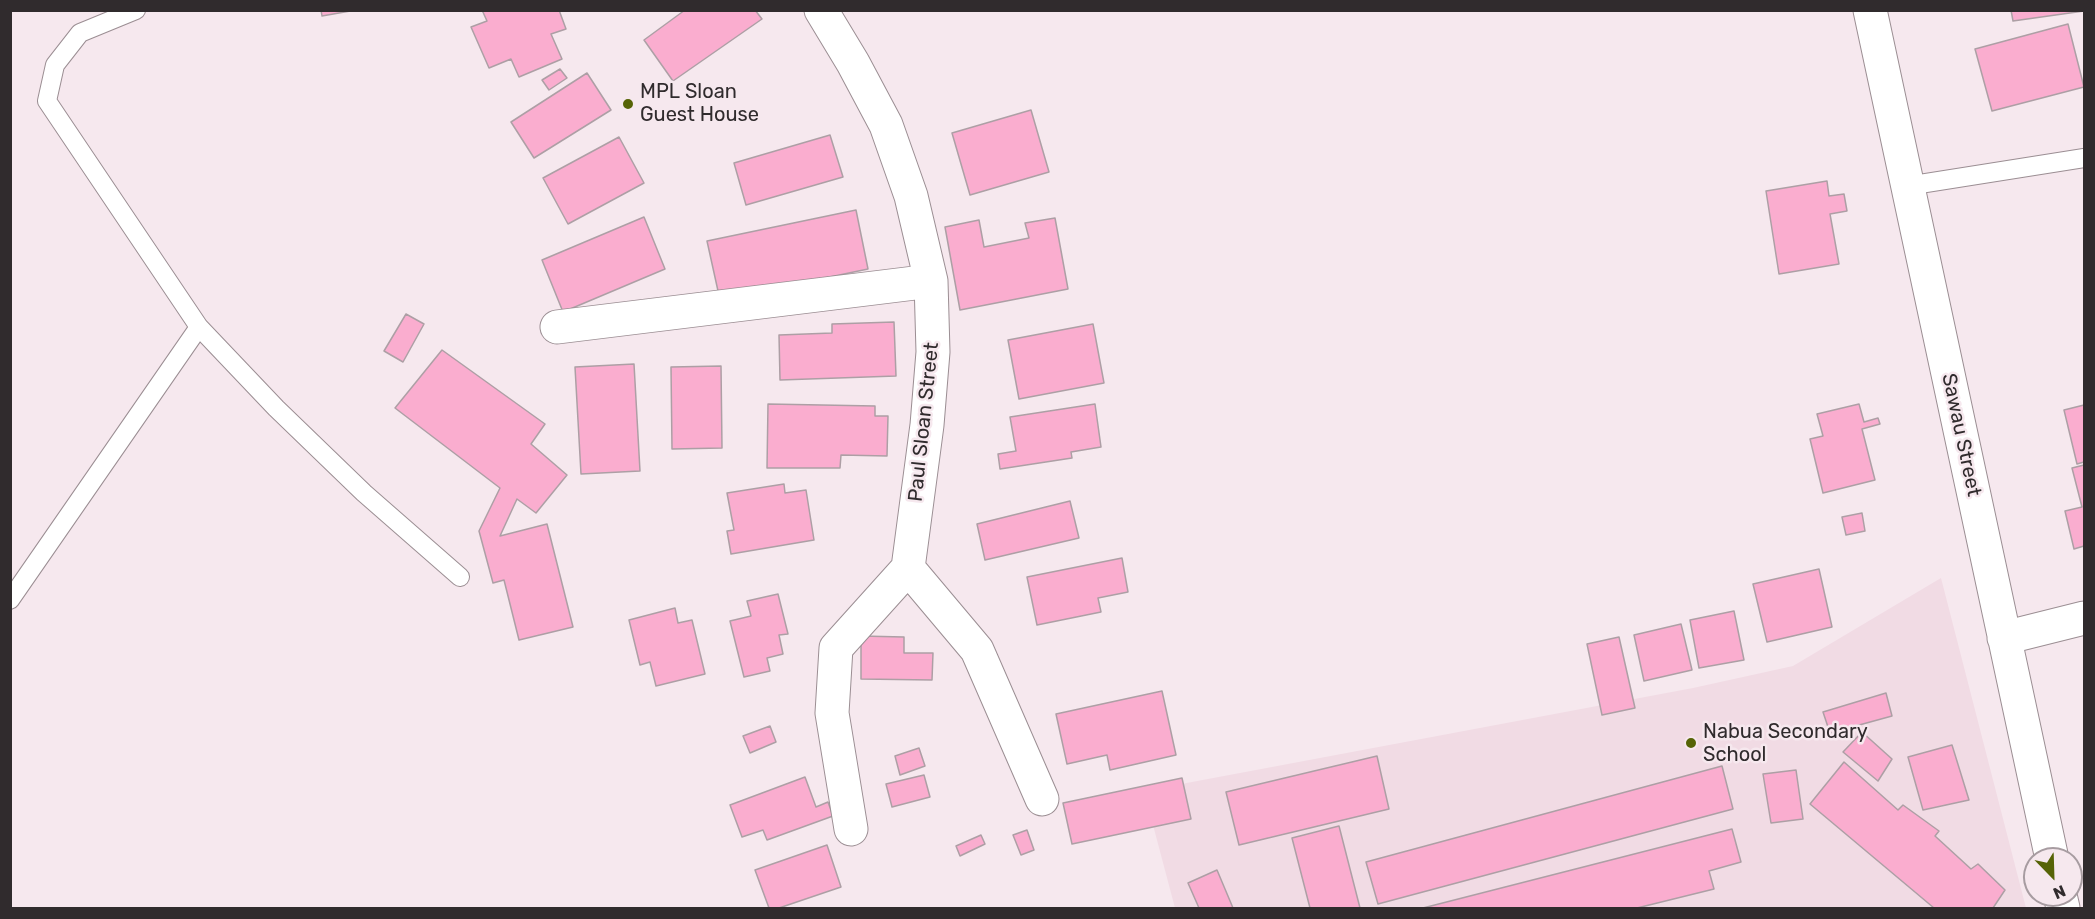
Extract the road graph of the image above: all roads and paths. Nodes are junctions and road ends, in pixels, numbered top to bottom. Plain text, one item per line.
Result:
1 (136, 10) edge
2 (820, 10) edge
3 (1870, 10) edge
4 (2085, 158) edge
5 (1907, 186) junction
6 (932, 281) junction
7 (199, 327) junction
8 (557, 327) dead end
9 (908, 568) junction
10 (460, 577) dead end
11 (10, 600) edge
12 (2085, 618) edge
13 (2004, 638) junction
14 (1042, 799) dead end
15 (851, 829) dead end
16 (2049, 847) edge

1 - 7 lane
2 - 6 street, Paul Sloan Street
3 - 5 street, Sawau Street
4 - 5 lane
5 - 13 street, Sawau Street
6 - 8 street
6 - 9 street, Paul Sloan Street
7 - 10 lane
7 - 11 lane
9 - 14 street
9 - 15 street
12 - 13 street
13 - 16 street, Sawau Street

